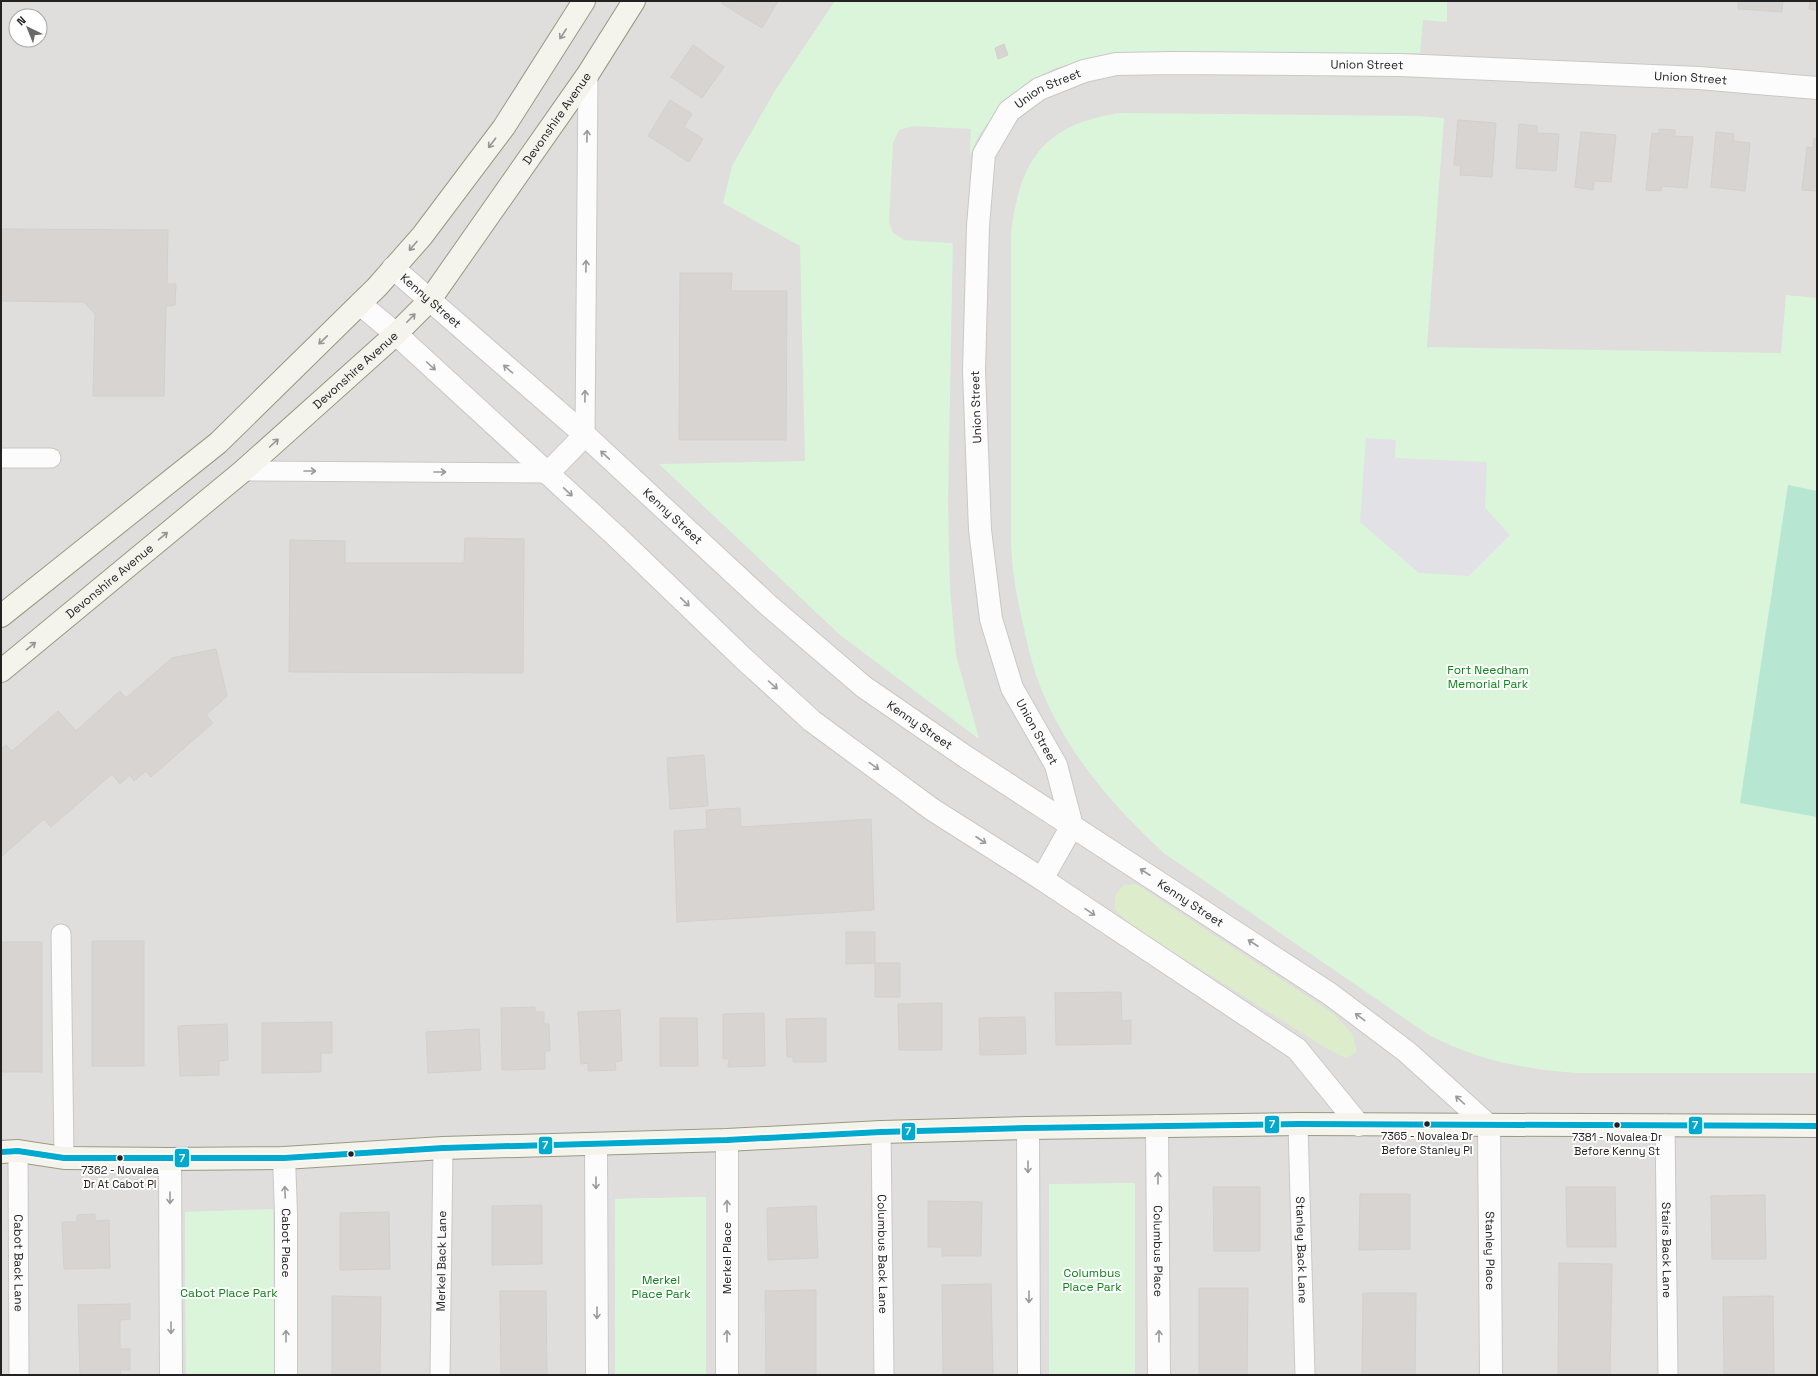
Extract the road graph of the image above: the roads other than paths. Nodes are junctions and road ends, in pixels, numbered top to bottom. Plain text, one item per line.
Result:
1 (584, 1) edge
2 (634, 1) edge
3 (588, 74) junction
4 (1817, 88) edge
5 (393, 268) junction
6 (429, 301) junction
7 (360, 304) junction
8 (396, 334) junction
9 (584, 435) junction
10 (1, 458) edge
11 (51, 458) dead end
12 (243, 471) junction
13 (548, 473) junction
14 (1, 616) edge
15 (1, 671) edge
16 (1072, 826) junction
17 (1042, 879) junction
18 (61, 934) dead end
19 (1298, 1124) junction
20 (1665, 1124) junction
21 (1358, 1125) junction
22 (1157, 1126) junction
23 (1489, 1126) junction
24 (1817, 1126) edge
25 (1028, 1128) junction
26 (881, 1132) junction
27 (727, 1140) junction
28 (596, 1144) junction
29 (443, 1148) junction
30 (10, 1152) edge
31 (64, 1158) junction
32 (284, 1158) junction
33 (170, 1159) junction
34 (19, 1375) edge
35 (171, 1375) edge
36 (286, 1375) edge
37 (440, 1375) edge
38 (597, 1375) edge
39 (727, 1375) edge
40 (884, 1375) edge
41 (1029, 1375) edge
42 (1159, 1375) edge
43 (1305, 1375) edge
44 (1491, 1375) edge
45 (1668, 1375) edge

1 -> 5 main road
2 - 3 main road, Devonshire Avenue
3 - 6 main road, Devonshire Avenue
9 -> 3 lane
4 - 16 street, Union Street
5 - 6 street, Kenny Street
5 - 7 main road
8 -> 6 main road, Devonshire Avenue
9 -> 6 street, Kenny Street
7 - 8 street
7 -> 14 main road
12 -> 8 main road, Devonshire Avenue
8 -> 13 street
9 - 13 street
16 -> 9 street, Kenny Street
10 - 11 lane
12 -> 13 lane
15 -> 12 main road, Devonshire Avenue
13 -> 17 street
16 - 17 street
23 -> 16 street, Kenny Street
17 -> 21 street
18 - 31 lane
19 - 21 main road
19 - 22 main road
19 - 43 lane, Stanley Back Lane
20 - 23 main road
20 - 24 main road
20 - 45 lane, Stairs Back Lane
21 - 23 main road
22 - 25 main road
42 -> 22 street, Columbus Place
23 - 44 street, Stanley Place
25 - 26 main road
25 -> 41 street
26 - 27 main road
26 - 40 lane, Columbus Back Lane
27 - 28 main road
39 -> 27 street, Merkel Place
28 - 29 main road
28 -> 38 street
29 - 32 main road
29 - 37 lane, Merkel Back Lane
30 - 31 main road
30 - 34 lane, Cabot Back Lane
31 - 33 main road
32 - 33 main road
36 -> 32 street, Cabot Place
33 -> 35 street

